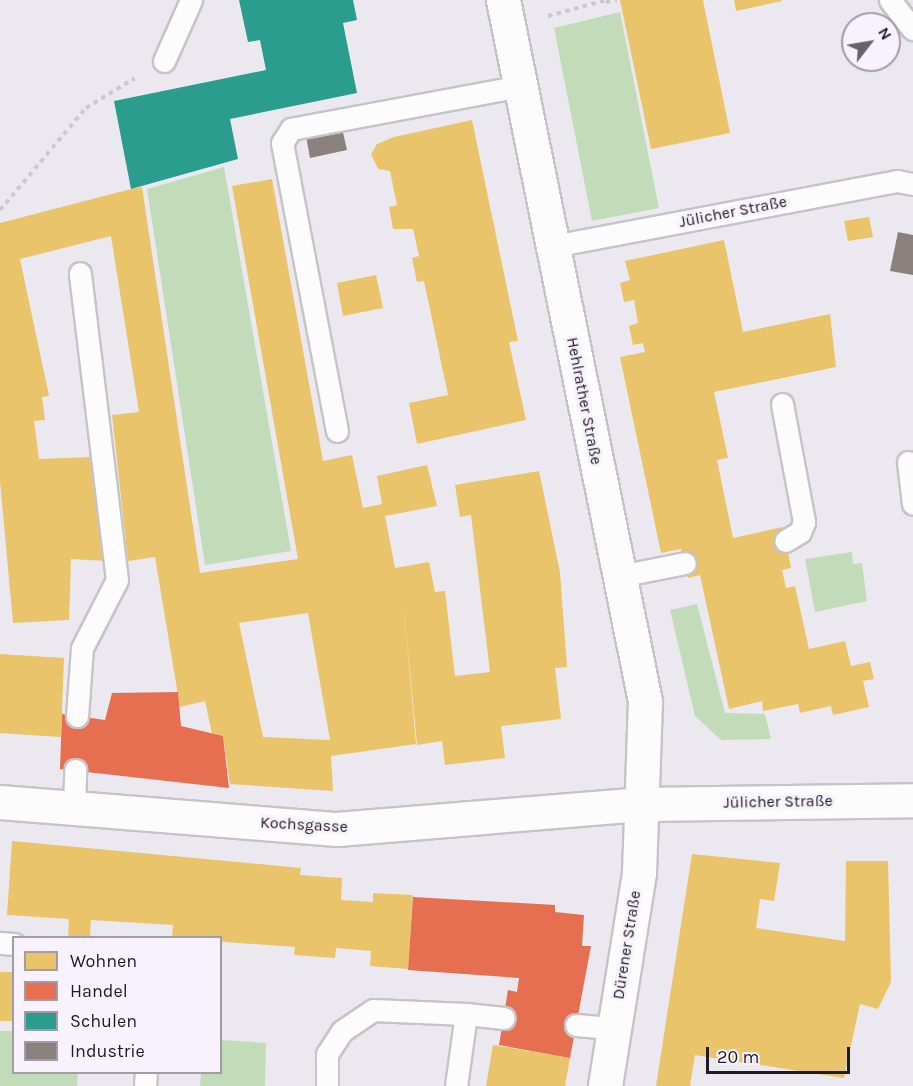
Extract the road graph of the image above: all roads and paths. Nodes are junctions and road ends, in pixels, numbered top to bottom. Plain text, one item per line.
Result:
1 (191, 0) edge
2 (504, 0) edge
3 (617, 0) edge
4 (890, 0) edge
5 (606, 1) edge
6 (542, 17) dead end
7 (913, 30) edge
8 (164, 61) joint
9 (521, 86) junction
10 (913, 184) edge
11 (0, 210) edge
12 (553, 246) junction
13 (80, 273) dead end
14 (782, 404) dead end
15 (337, 431) dead end
16 (908, 462) dead end
17 (913, 504) edge
18 (785, 541) dead end
19 (685, 563) dead end
20 (620, 576) junction
21 (76, 716) dead end
22 (75, 770) dead end
23 (913, 800) edge
24 (0, 802) edge
25 (643, 804) junction
26 (74, 807) junction
27 (466, 1014) junction
28 (504, 1018) dead end
29 (576, 1026) dead end
30 (614, 1028) junction
31 (327, 1086) edge
32 (456, 1086) edge
33 (605, 1086) edge

1 - 8 lane
2 - 9 street, Hehlrather Straße
3 - 5 path
4 - 7 lane
5 - 6 path
8 - 11 path
9 - 12 street, Hehlrather Straße
9 - 15 lane
10 - 12 lane, Jülicher Straße
12 - 20 street, Hehlrather Straße
13 - 21 lane
14 - 18 lane
16 - 17 lane
19 - 20 lane
20 - 25 street, Hehlrather Straße
22 - 26 lane
23 - 25 street, Jülicher Straße
24 - 26 street, Kochsgasse
25 - 26 street, Kochsgasse
25 - 30 street, Dürener Straße
27 - 28 lane
27 - 31 lane
27 - 32 lane
29 - 30 lane
30 - 33 street, Dürener Straße

